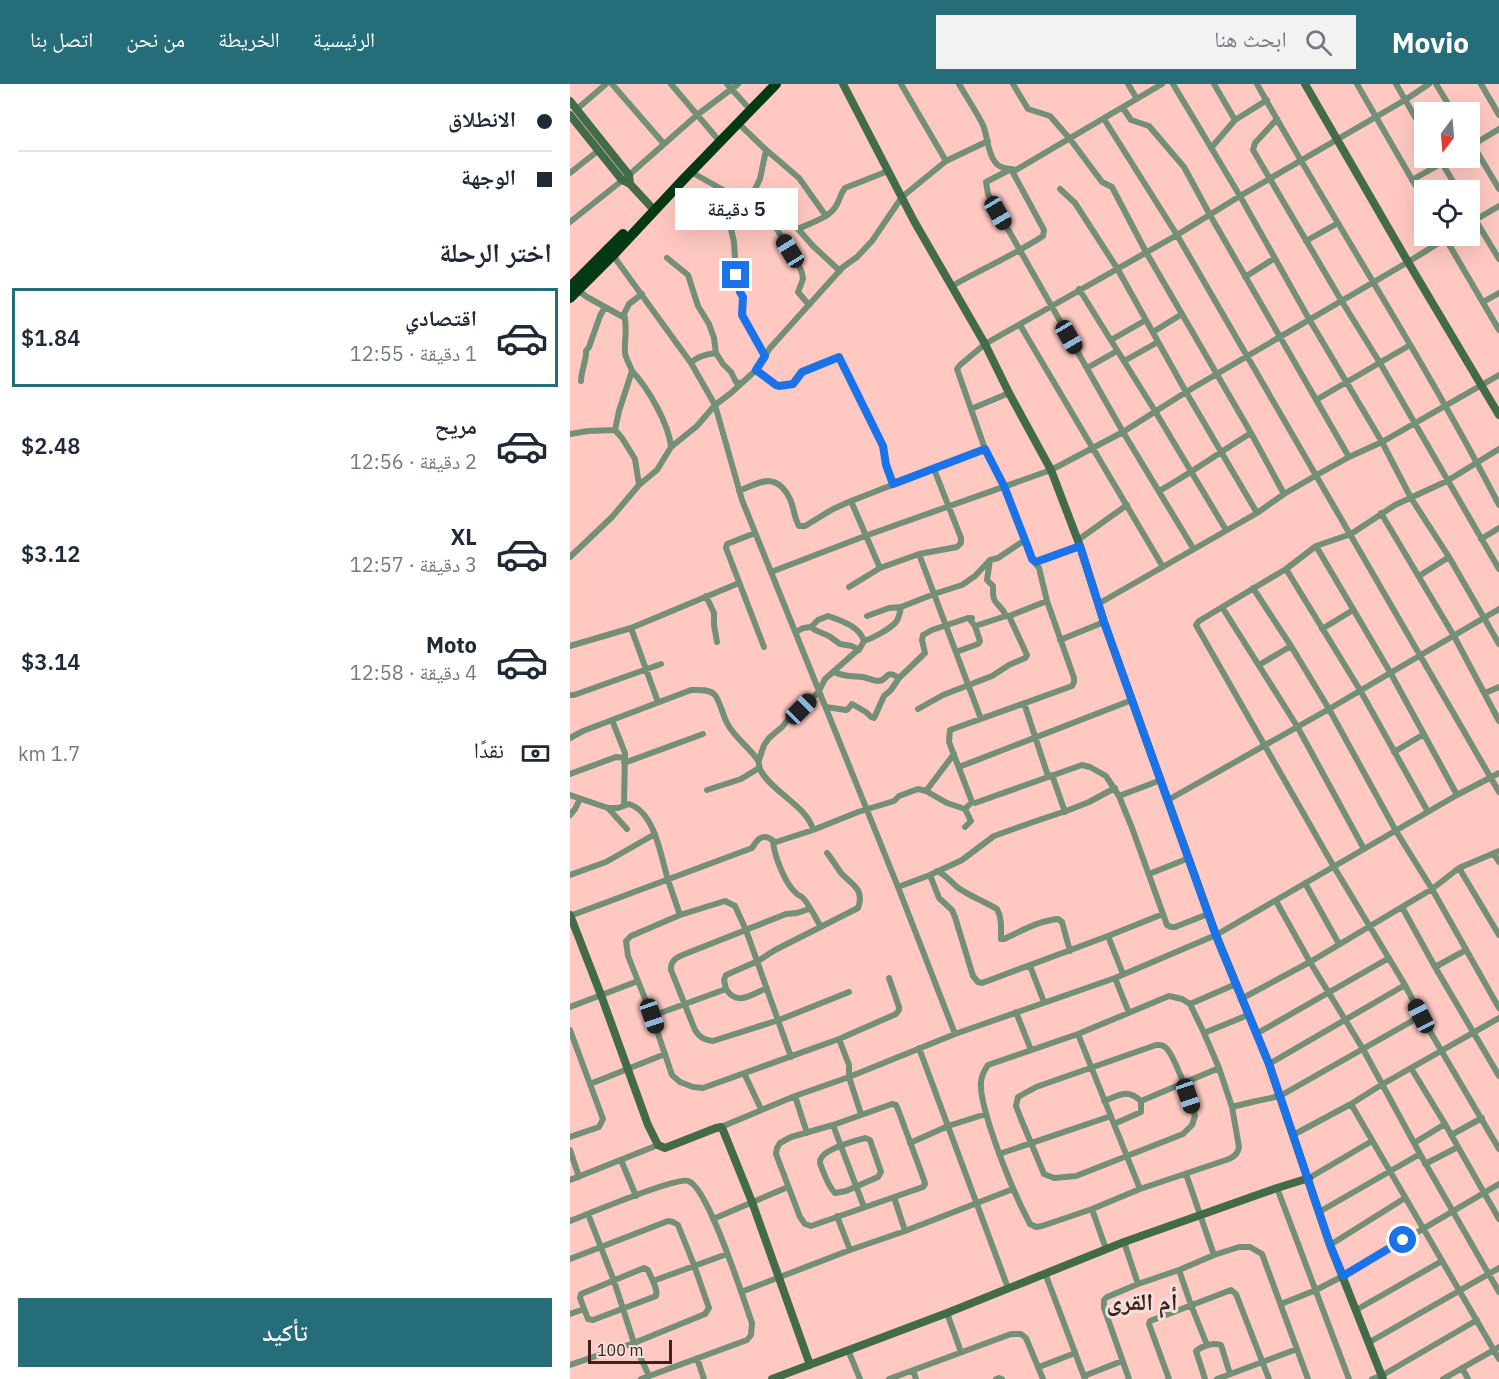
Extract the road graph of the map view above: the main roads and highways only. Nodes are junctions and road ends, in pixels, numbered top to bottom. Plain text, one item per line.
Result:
1 (767, 84) edge
2 (776, 84) edge
3 (741, 115) junction
4 (652, 209) junction
5 (572, 289) edge

1 - 3 highway
2 - 3 highway
3 - 4 highway
3 - 4 highway
4 - 5 highway

